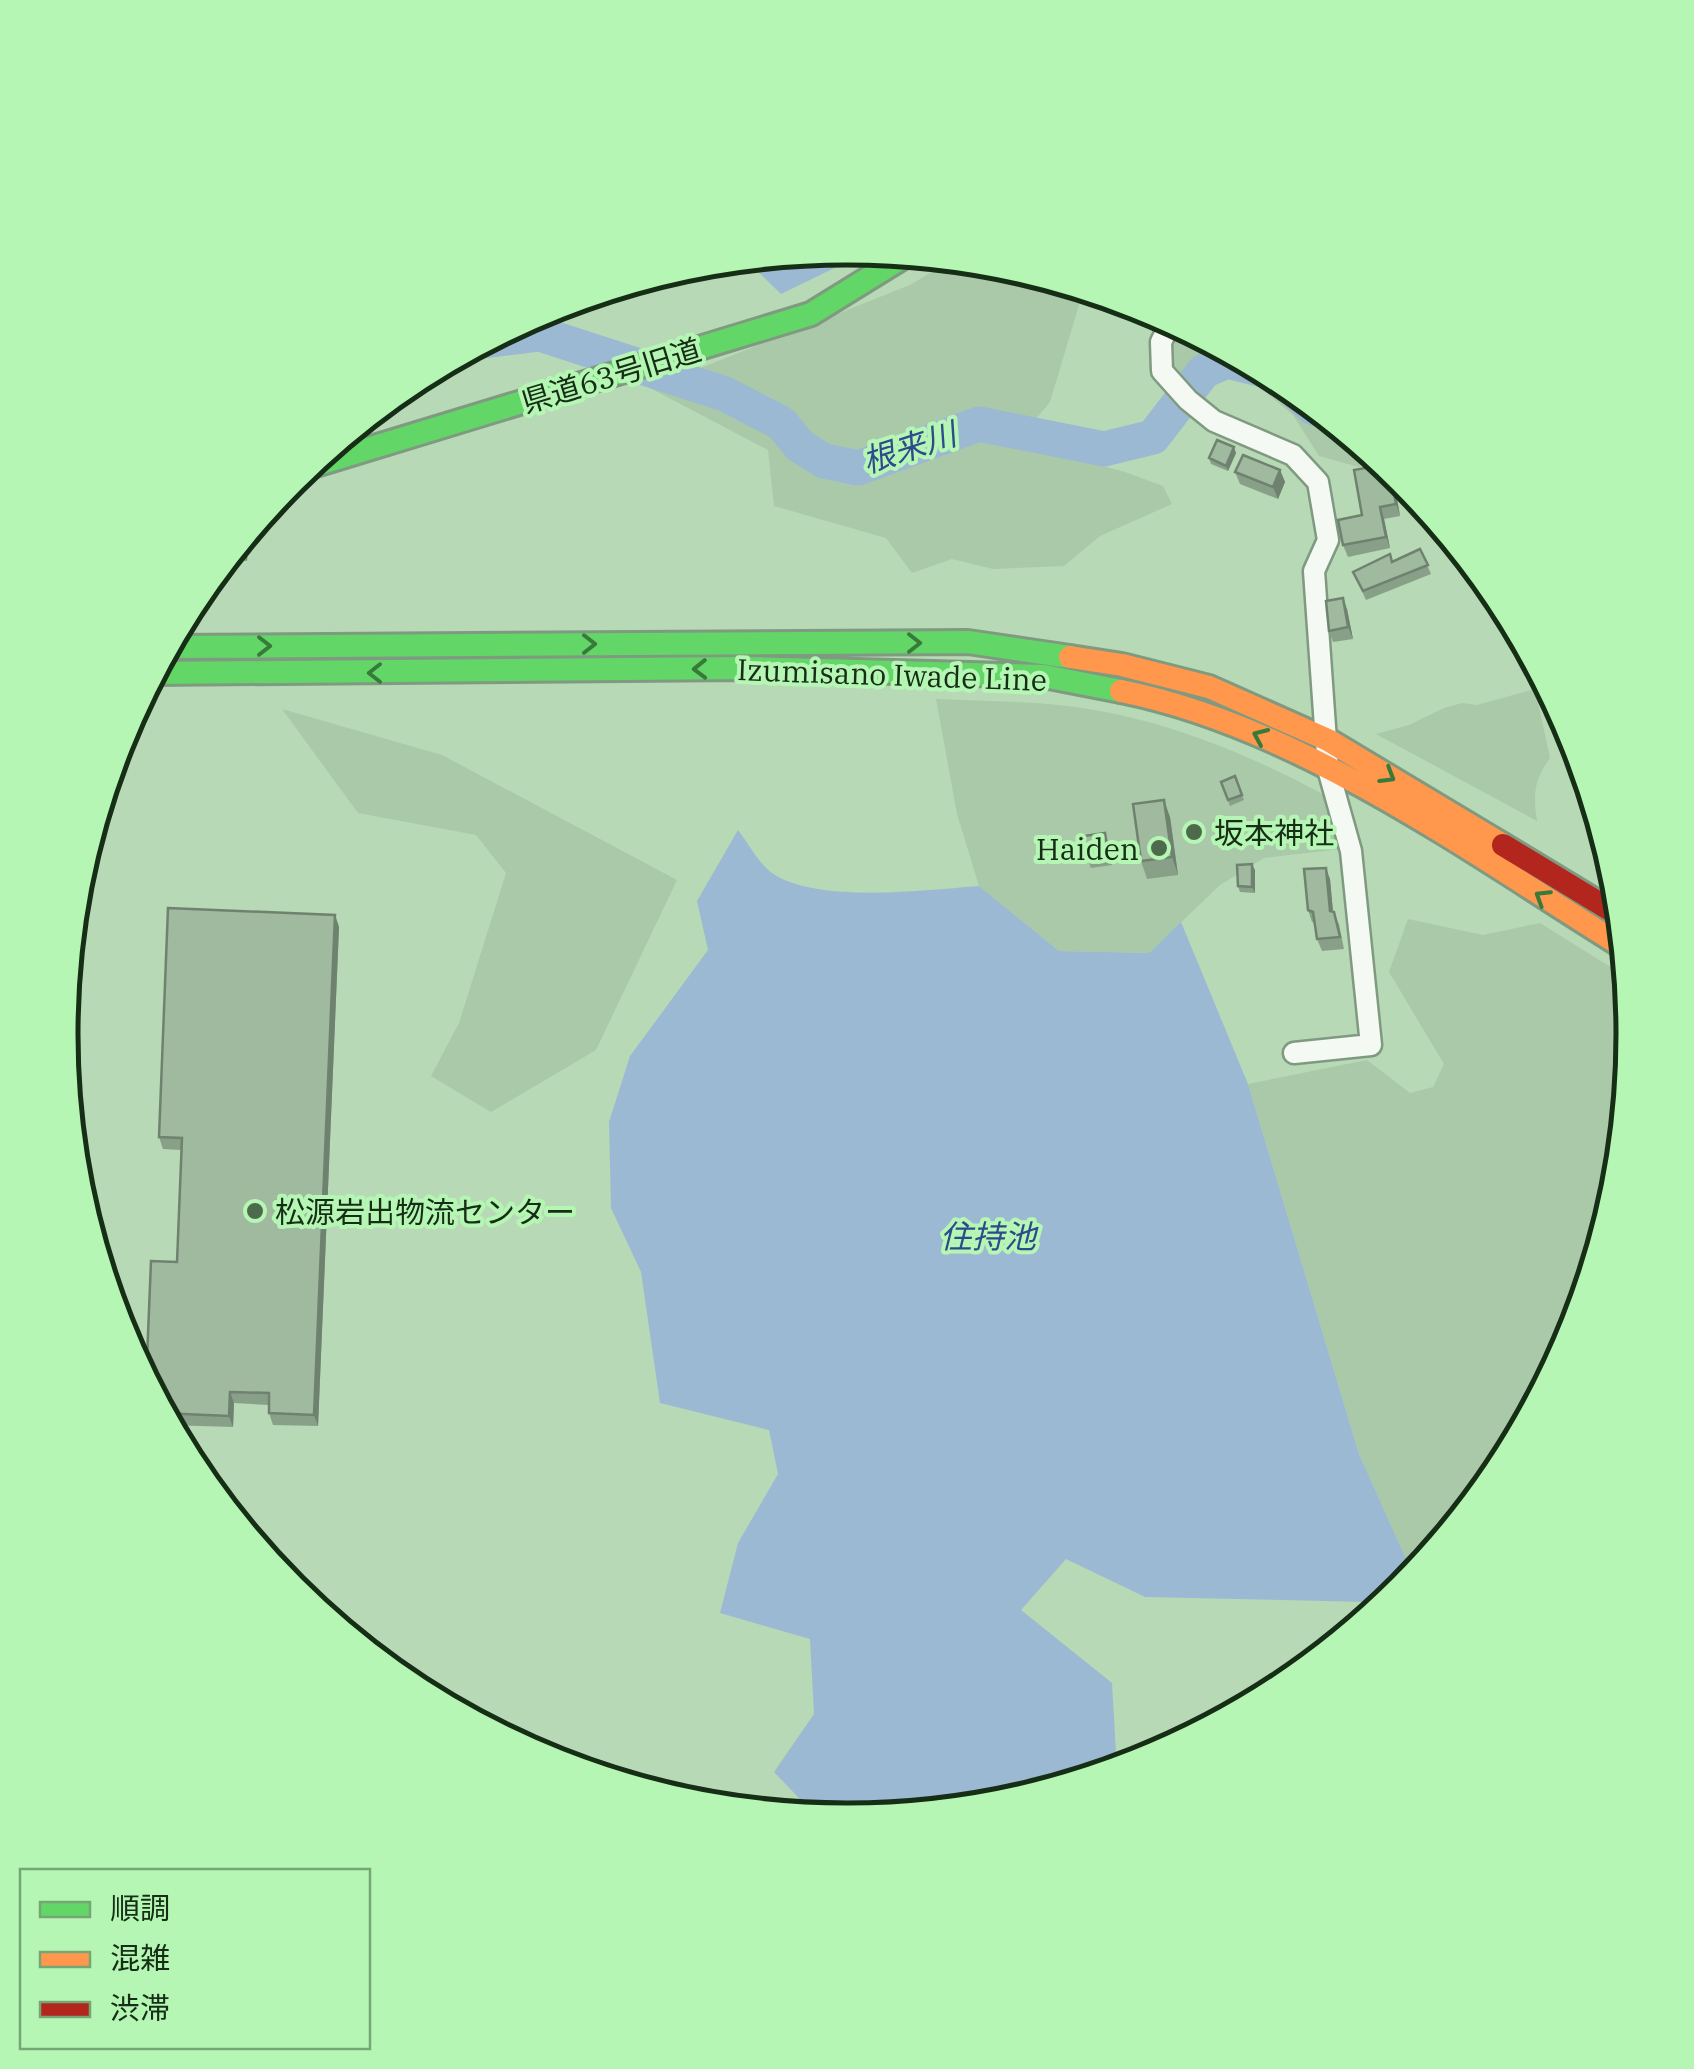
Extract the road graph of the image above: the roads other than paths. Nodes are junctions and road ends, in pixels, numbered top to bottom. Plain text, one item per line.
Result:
1 (889, 267) edge
2 (1165, 334) edge
3 (339, 457) edge
4 (183, 647) edge
5 (168, 674) edge
6 (1328, 740) junction
7 (1328, 769) junction
8 (1606, 907) edge
9 (1610, 938) edge
10 (1294, 1054) dead end

1 - 3 main road, 県道63号旧道
2 - 6 street
4 -> 6 main road, Izumisano Iwade Line
7 -> 5 main road, Izumisano Iwade Line
6 - 7 street
6 -> 8 main road, Izumisano Iwade Line
9 -> 7 main road, Izumisano Iwade Line
7 - 10 street

